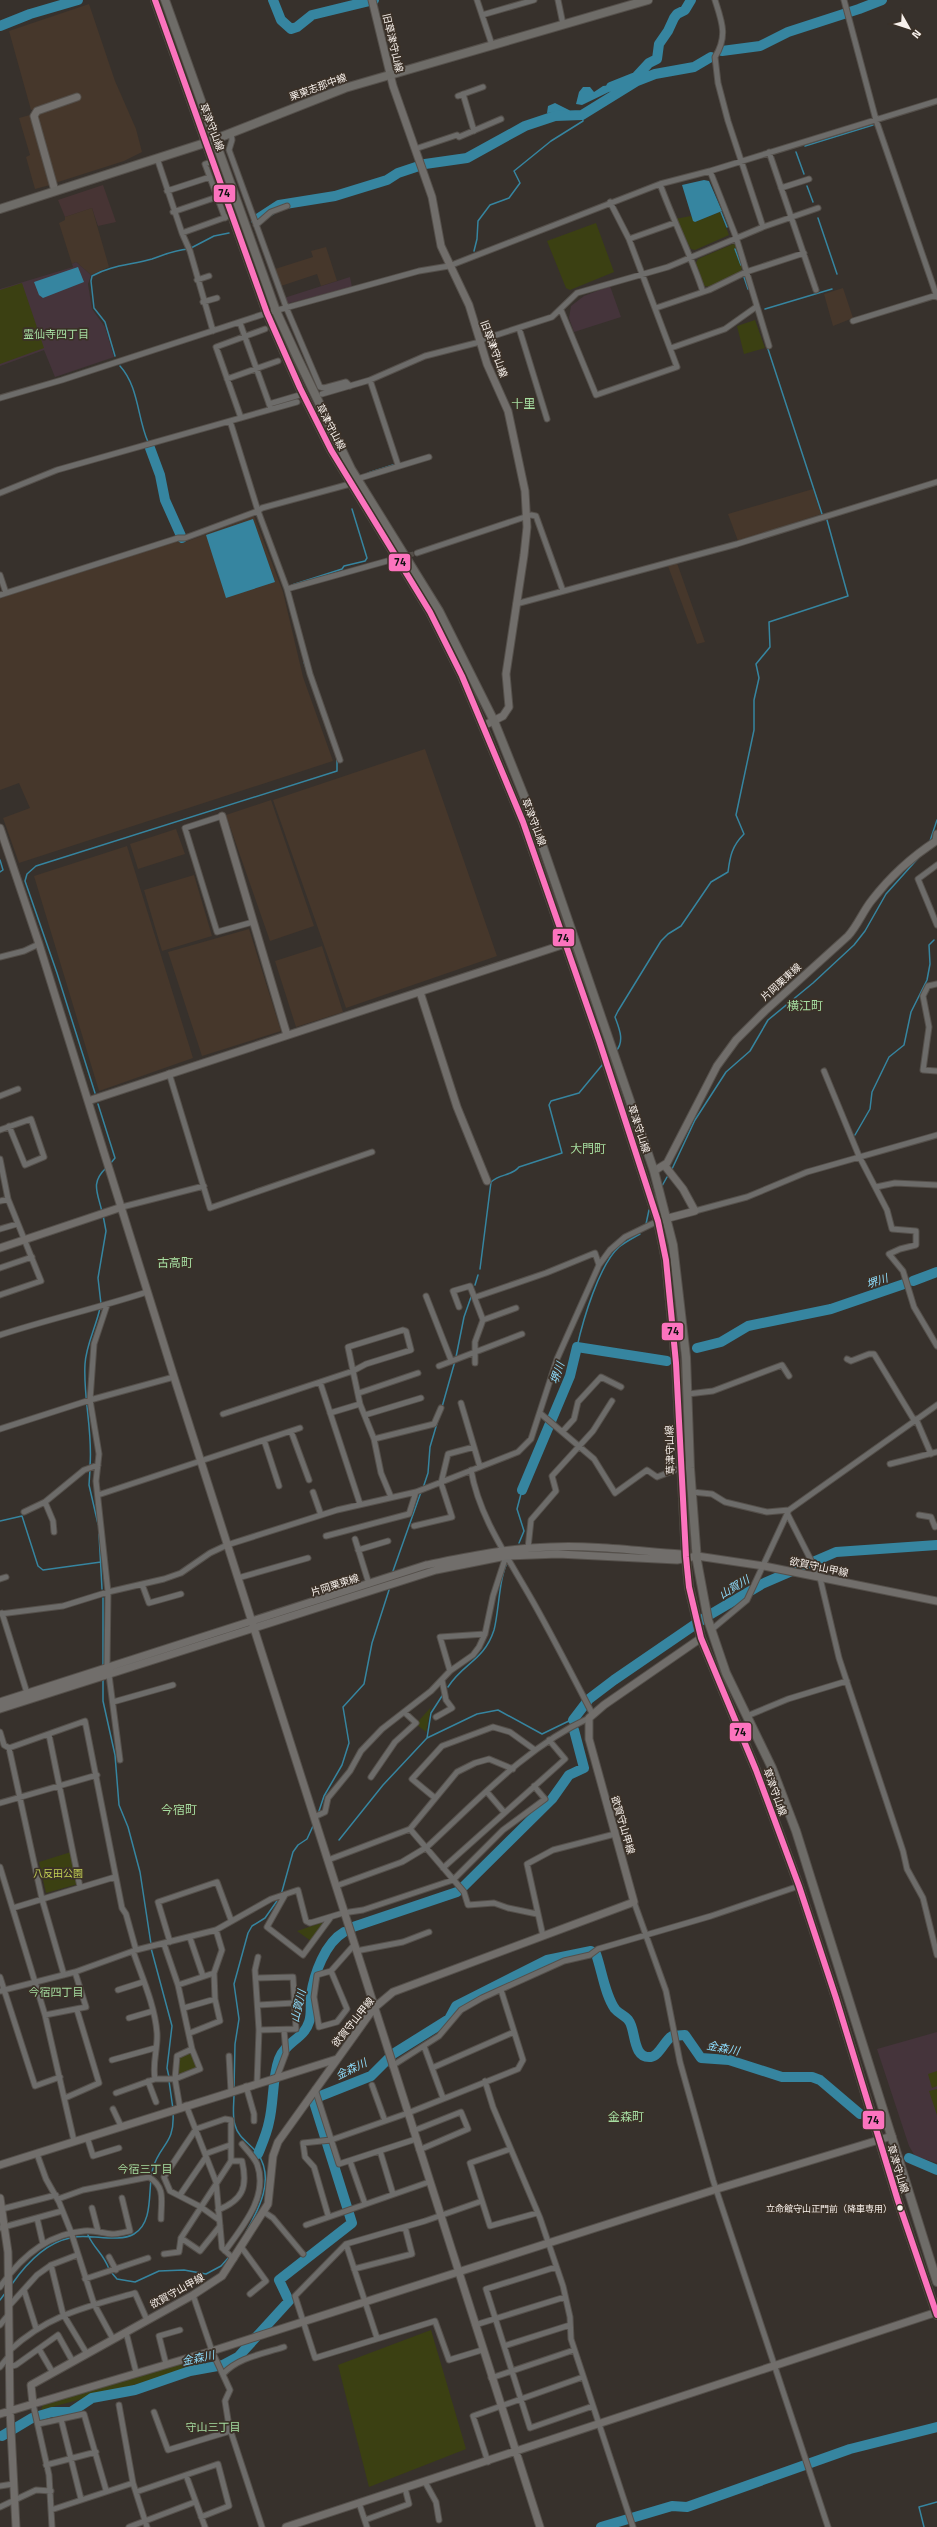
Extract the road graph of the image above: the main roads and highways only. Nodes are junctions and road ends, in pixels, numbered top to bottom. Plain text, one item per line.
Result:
1 (155, 0) edge
2 (165, 0) edge
3 (648, 0) edge
4 (626, 3) edge
5 (211, 141) junction
6 (0, 209) edge
7 (271, 312) junction
8 (354, 482) junction
9 (937, 2282) edge
10 (937, 2313) edge

1 - 5 main road, 草津守山線
2 - 5 main road, 草津守山線
3 - 4 main road, 栗東志那中線
4 - 5 main road, 栗東志那中線
5 - 6 main road, 栗東志那中線
5 - 7 main road, 草津守山線
5 - 7 main road, 草津守山線
7 - 8 main road, 草津守山線
7 - 8 main road, 草津守山線
8 - 9 main road, 草津守山線
8 - 10 main road, 草津守山線

